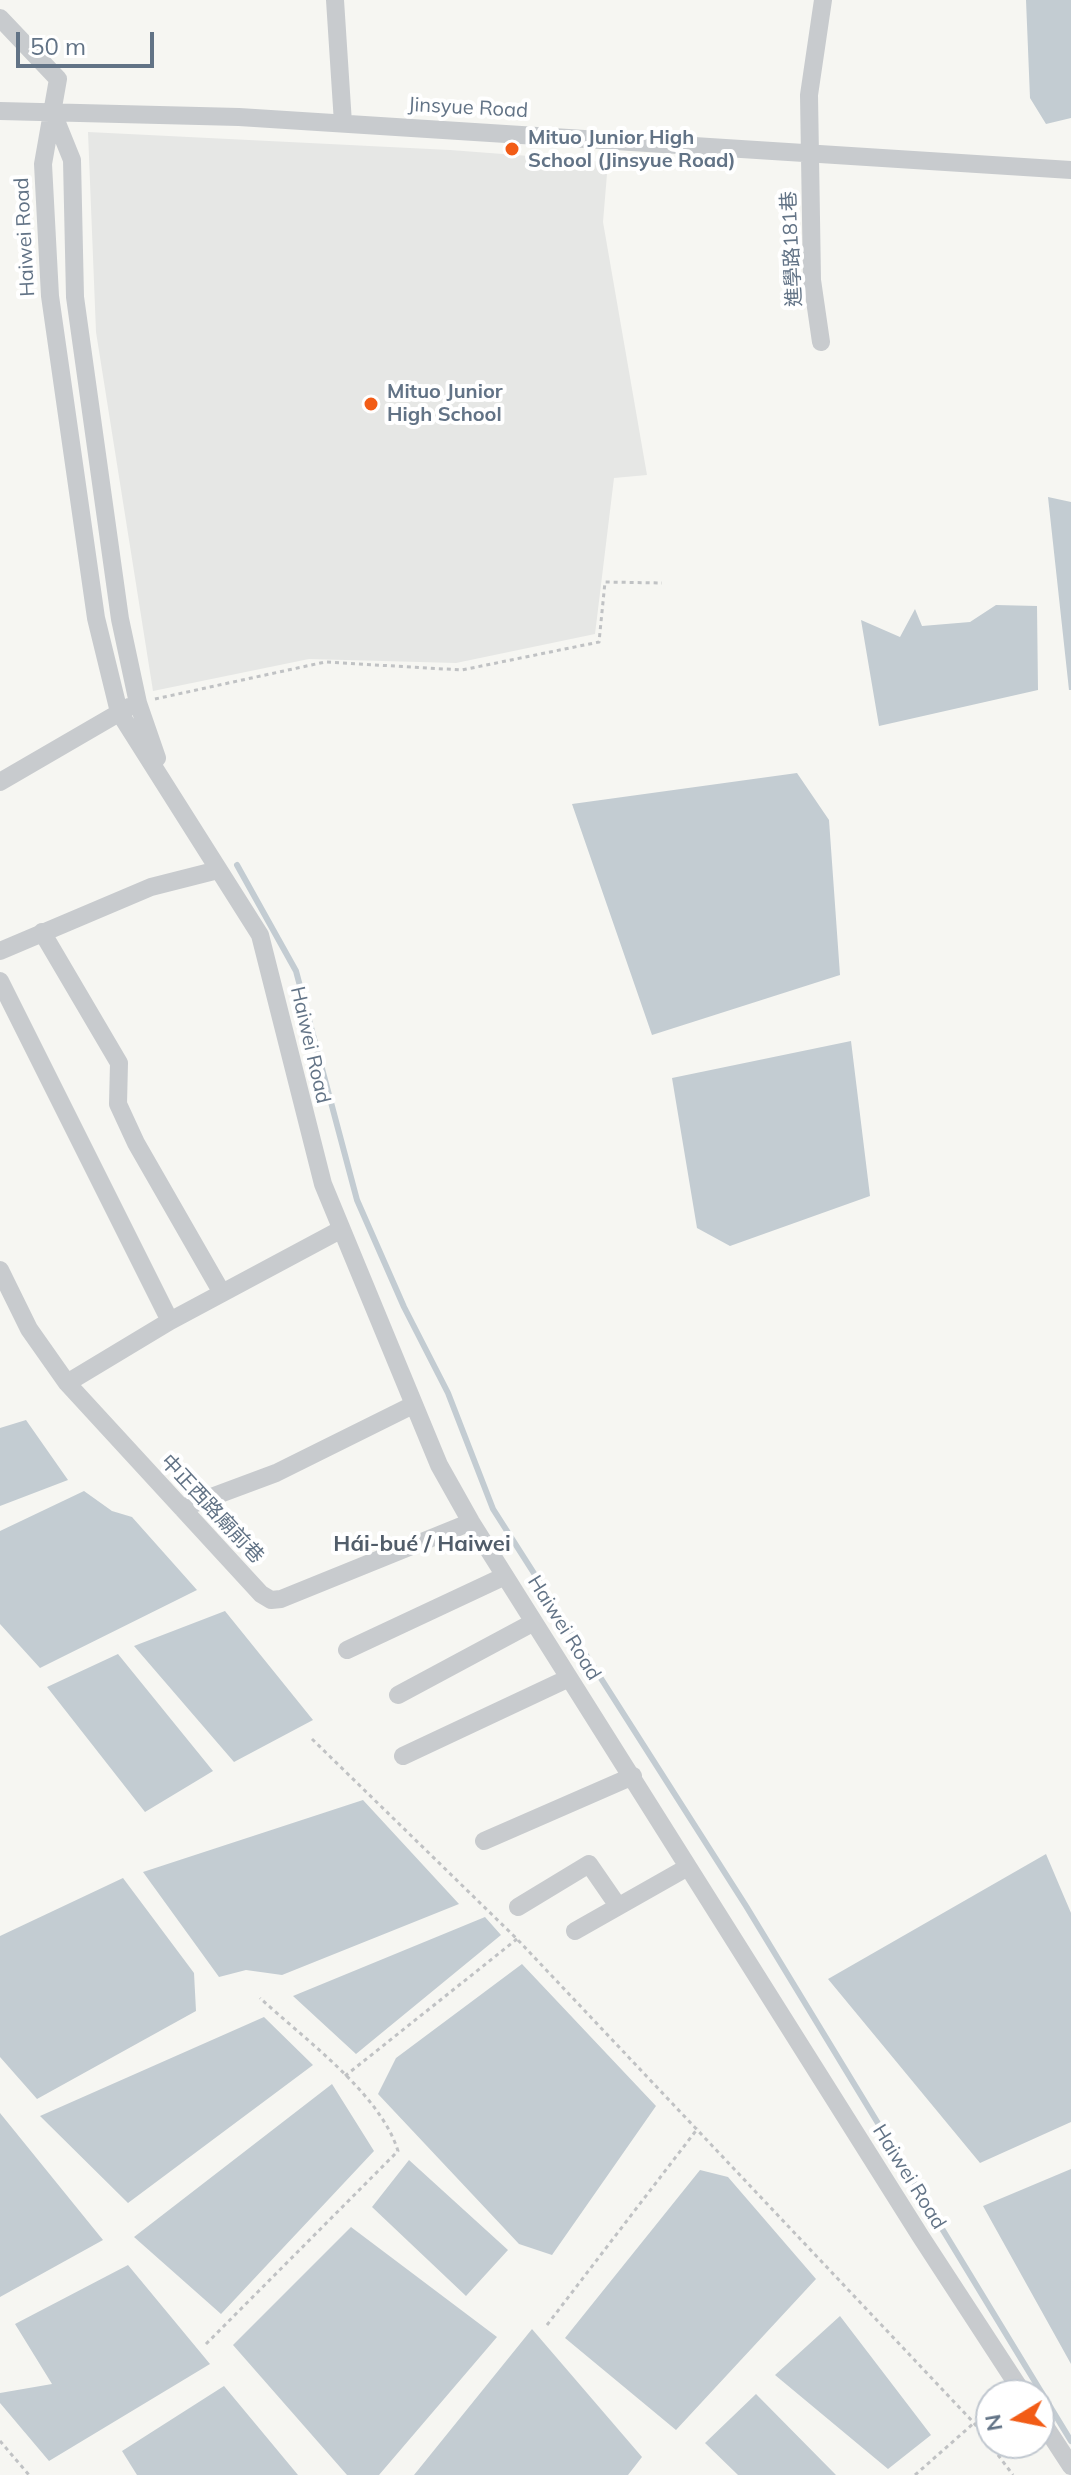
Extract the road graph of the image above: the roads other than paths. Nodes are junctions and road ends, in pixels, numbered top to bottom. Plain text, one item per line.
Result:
1 (335, 0) edge
2 (823, 0) edge
3 (0, 18) edge
4 (0, 111) edge
5 (53, 113) junction
6 (343, 123) junction
7 (810, 153) junction
8 (1071, 170) edge
9 (821, 342) dead end
10 (138, 703) junction
11 (119, 712) junction
12 (0, 782) edge
13 (166, 787) junction
14 (218, 870) junction
15 (42, 932) junction
16 (0, 951) edge
17 (0, 981) edge
18 (340, 1230) junction
19 (0, 1270) edge
20 (222, 1293) junction
21 (170, 1321) junction
22 (67, 1383) junction
23 (413, 1405) junction
24 (182, 1508) junction
25 (471, 1522) junction
26 (505, 1576) junction
27 (534, 1622) junction
28 (347, 1650) dead end
29 (569, 1678) junction
30 (398, 1695) dead end
31 (403, 1756) dead end
32 (633, 1776) junction
33 (484, 1841) dead end
34 (688, 1867) junction
35 (618, 1906) junction
36 (518, 1907) dead end
37 (575, 1931) dead end
38 (1014, 2379) edge
39 (1055, 2442) edge
40 (1071, 2466) edge

1 - 6 street
2 - 7 street, 進學路181巷
3 - 5 street
4 - 5 street, Jinsyue Road
5 - 6 street, Jinsyue Road
5 - 10 street, Haiwei Road
5 - 11 street, Haiwei Road
6 - 7 street, Jinsyue Road
7 - 8 street, Jinsyue Road
7 - 9 street, 進學路181巷
10 - 11 street
10 - 13 street, Haiwei Road
11 - 12 street
11 - 13 street, Haiwei Road
13 - 14 street, Haiwei Road
14 - 15 street
14 - 18 street, Haiwei Road
15 - 16 street
15 - 20 street
17 - 21 street
18 - 20 street
18 - 23 street, Haiwei Road
19 - 22 street, 中正西路廟前巷
20 - 21 street
21 - 22 street
22 - 24 street, 中正西路廟前巷
23 - 24 street
23 - 25 street, Haiwei Road
24 - 25 street, 中正西路廟前巷
25 - 26 street, Haiwei Road
26 - 27 street, Haiwei Road
26 - 28 street
27 - 29 street, Haiwei Road
27 - 30 street
29 - 31 street
29 - 32 street, Haiwei Road
32 - 33 street
32 - 34 street, Haiwei Road
34 - 35 street
34 - 38 street, Haiwei Road
35 - 36 street
35 - 37 street
39 - 40 street

